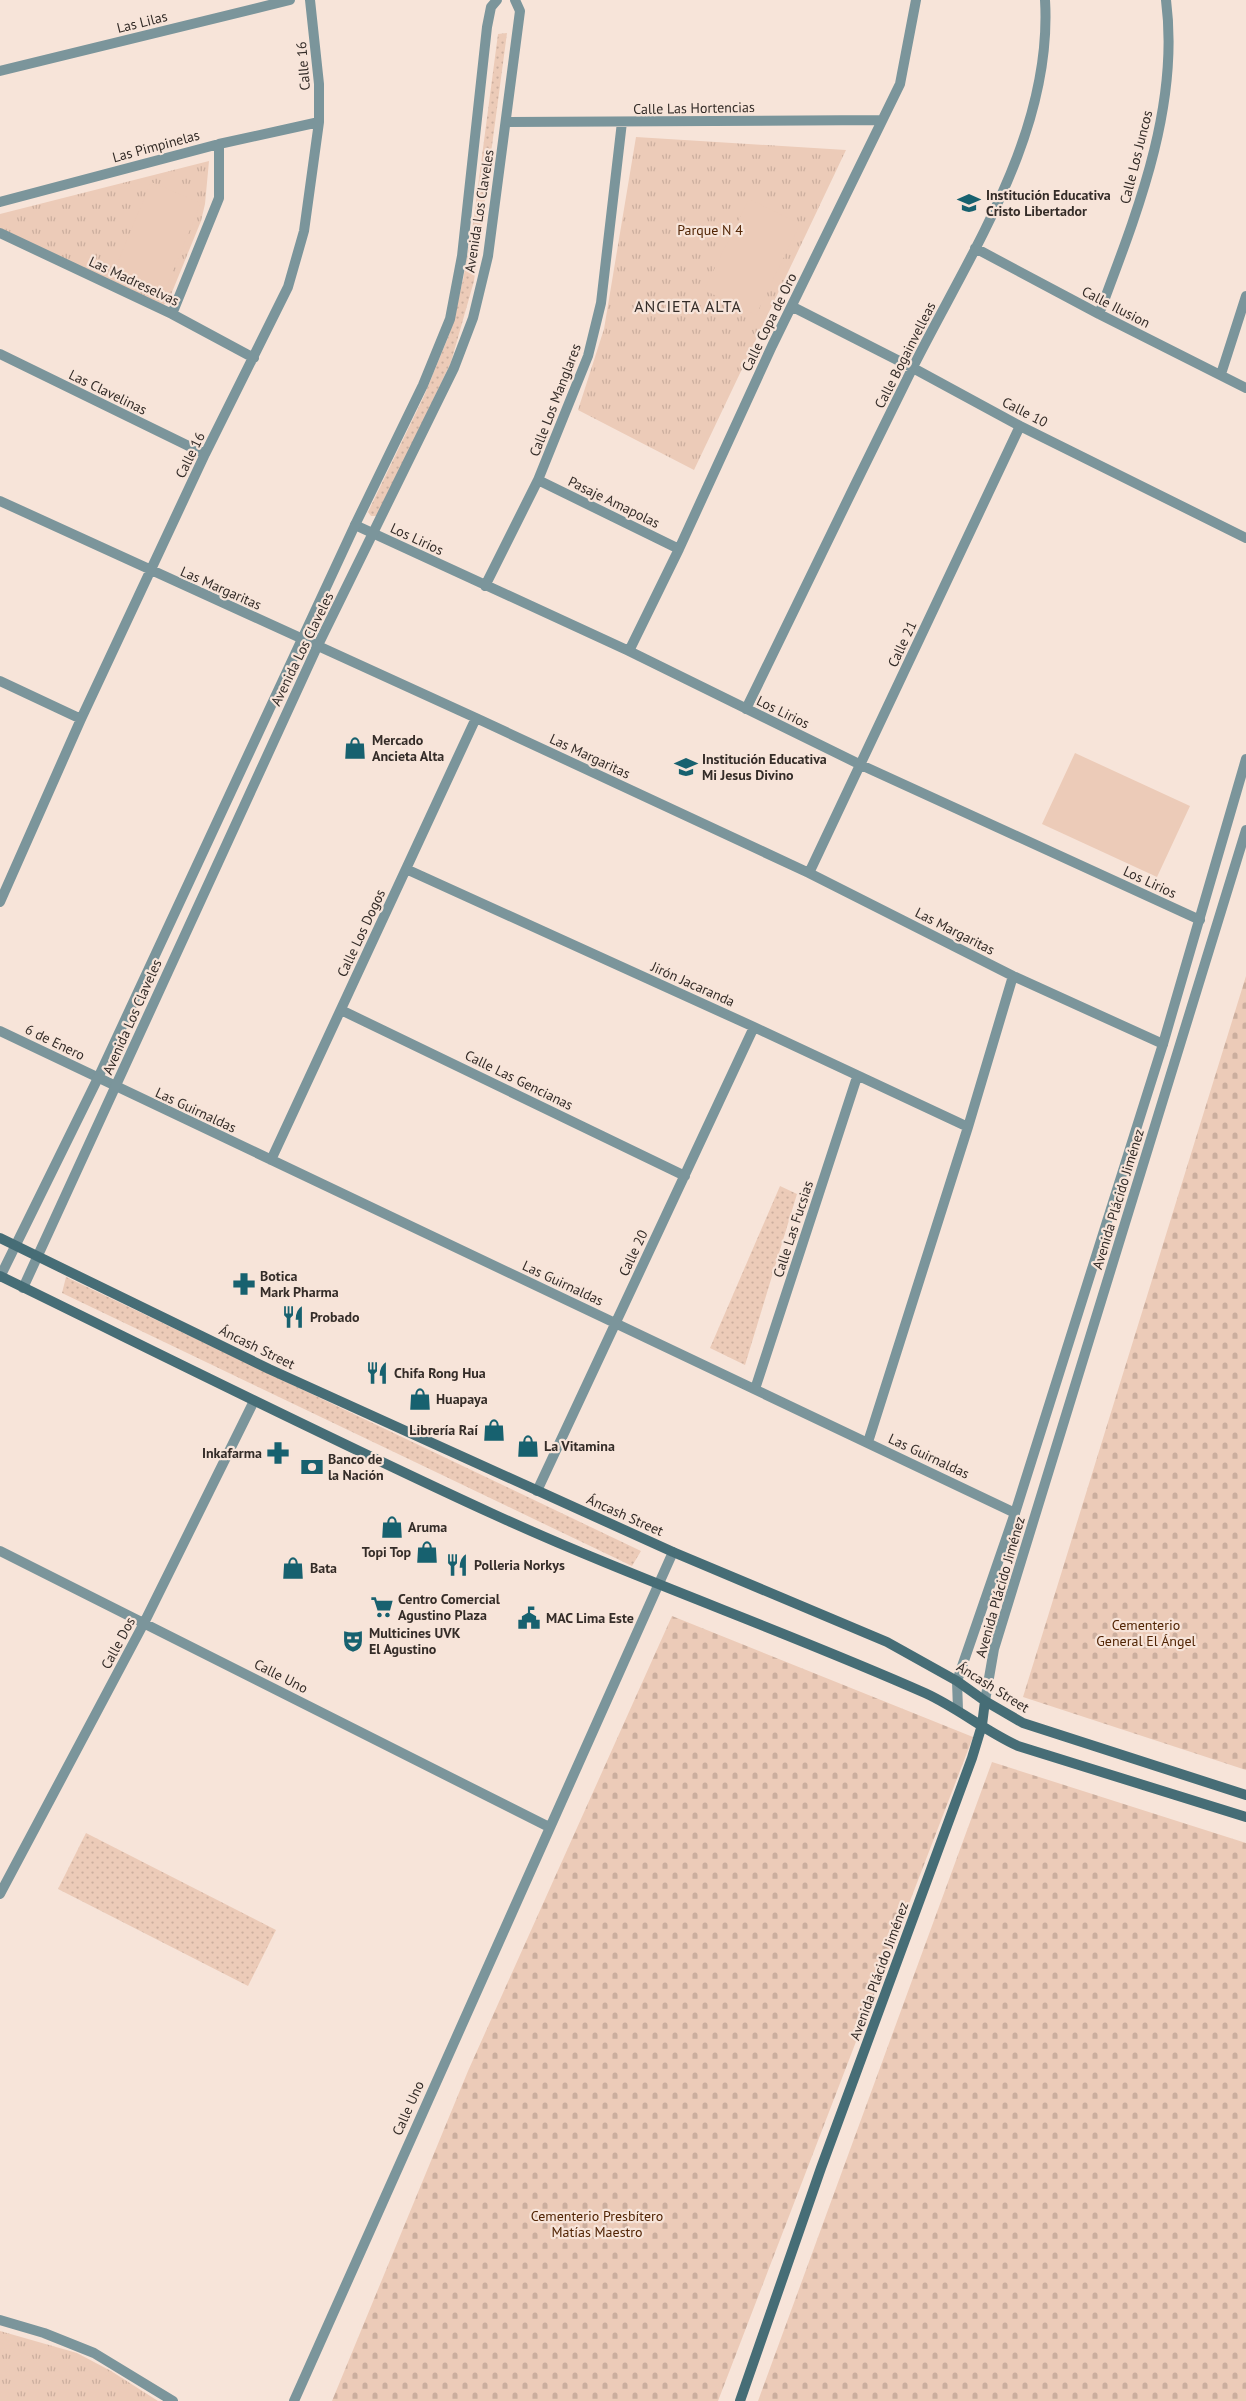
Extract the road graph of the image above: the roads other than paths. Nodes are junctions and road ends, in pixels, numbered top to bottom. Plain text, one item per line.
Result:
1 (290, 0) edge
2 (310, 0) edge
3 (497, 0) edge
4 (515, 0) edge
5 (916, 0) edge
6 (1045, 0) edge
7 (1166, 0) edge
8 (0, 71) edge
9 (882, 120) junction
10 (319, 122) junction
11 (506, 122) junction
12 (622, 122) junction
13 (219, 144) junction
14 (0, 202) edge
15 (0, 233) edge
16 (976, 248) junction
17 (1246, 296) edge
18 (793, 307) junction
19 (172, 314) junction
20 (1100, 314) junction
21 (0, 354) edge
22 (254, 358) junction
23 (913, 368) junction
24 (1221, 374) junction
25 (1246, 388) edge
26 (1020, 426) junction
27 (204, 454) junction
28 (538, 480) junction
29 (0, 501) edge
30 (355, 525) junction
31 (374, 534) junction
32 (1246, 538) edge
33 (678, 548) junction
34 (151, 571) junction
35 (485, 586) junction
36 (302, 640) junction
37 (317, 646) junction
38 (629, 651) junction
39 (0, 681) edge
40 (746, 709) junction
41 (476, 718) junction
42 (81, 719) junction
43 (1246, 759) edge
44 (860, 765) junction
45 (1246, 830) edge
46 (406, 870) junction
47 (809, 873) junction
48 (0, 902) edge
49 (1200, 920) junction
50 (1013, 976) junction
51 (341, 1010) junction
52 (754, 1027) junction
53 (0, 1031) edge
54 (1163, 1044) junction
55 (856, 1077) junction
56 (98, 1078) junction
57 (116, 1087) junction
58 (968, 1127) junction
59 (271, 1160) junction
60 (685, 1176) junction
61 (0, 1238) edge
62 (15, 1245) junction
63 (39, 1257) junction
64 (0, 1276) edge
65 (24, 1288) junction
66 (616, 1323) junction
67 (755, 1389) junction
68 (254, 1401) junction
69 (868, 1442) junction
70 (537, 1491) junction
71 (1015, 1513) junction
72 (0, 1550) edge
73 (673, 1552) junction
74 (659, 1586) junction
75 (144, 1623) junction
76 (957, 1681) junction
77 (985, 1701) junction
78 (958, 1710) junction
79 (982, 1725) junction
80 (1246, 1794) edge
81 (1246, 1817) edge
82 (549, 1827) junction
83 (0, 1894) edge
84 (0, 2320) edge
85 (173, 2401) edge
86 (294, 2401) edge
87 (740, 2401) edge

1 - 8 street, Las Lilas
2 - 10 street, Calle 16
3 - 30 street, Avenida Los Claveles
4 - 11 street, Avenida Los Claveles
5 - 9 street, Calle Copa de Oro
6 - 16 street, Calle Bogainvelleas
7 - 20 street, Calle Los Juncos
9 - 12 street, Calle Las Hortencias
9 - 18 street, Calle Copa de Oro
10 - 13 street, Las Pimpinelas
10 - 22 street, Calle 16
11 - 12 street, Calle Las Hortencias
11 - 31 street, Avenida Los Claveles
12 - 28 street, Calle Los Manglares
13 - 14 street, Las Pimpinelas
13 - 19 street
15 - 19 street, Las Madreselvas
16 - 20 street, Calle Ilusion
16 - 23 street, Calle Bogainvelleas
17 - 24 street
18 - 23 street, Calle 10
18 - 33 street, Calle Copa de Oro
19 - 22 street, Las Madreselvas
20 - 24 street, Calle Ilusion
21 - 27 street, Las Clavelinas
22 - 27 street, Calle 16
23 - 26 street, Calle 10
23 - 40 street, Calle Bogainvelleas
24 - 25 street, Calle Ilusion
26 - 32 street, Calle 10
26 - 44 street, Calle 21
27 - 34 street, Calle 16
28 - 33 street, Pasaje Amapolas
28 - 35 street, Calle Los Manglares
29 - 34 street, Las Margaritas
30 - 31 street, Los Lirios
30 - 36 street, Avenida Los Claveles
31 - 35 street, Los Lirios
31 - 37 street, Avenida Los Claveles
33 - 38 street, Calle Copa de Oro
34 - 36 street, Las Margaritas
34 - 42 street, Calle 16
35 - 38 street, Los Lirios
36 - 37 street, Las Margaritas
36 - 56 street, Avenida Los Claveles
37 - 41 street, Las Margaritas
37 - 57 street, Avenida Los Claveles
38 - 40 street, Los Lirios
39 - 42 street
40 - 44 street, Los Lirios
41 - 46 street, Calle Los Dogos
41 - 47 street, Las Margaritas
42 - 48 street, Calle 16
43 - 49 street, Avenida Plácido Jiménez
44 - 47 street, Calle 21
44 - 49 street, Los Lirios
45 - 77 street, Avenida Plácido Jiménez
46 - 51 street, Calle Los Dogos
46 - 52 street, Jirón Jacaranda
47 - 50 street, Las Margaritas
49 - 54 street, Avenida Plácido Jiménez
50 - 54 street, Las Margaritas
50 - 58 street
51 - 59 street, Calle Los Dogos
51 - 60 street, Calle Las Gencianas
52 - 55 street, Jirón Jacaranda
52 - 60 street, Calle 20
53 - 56 street, 6 de Enero
54 - 71 street, Avenida Plácido Jiménez
55 - 58 street, Jirón Jacaranda
55 - 67 street, Calle Las Fucsias
56 - 57 street, Las Guirnaldas
56 - 62 street, Avenida Los Claveles
57 - 59 street, Las Guirnaldas
57 - 63 street, Avenida Los Claveles
58 - 69 street
59 - 66 street, Las Guirnaldas
60 - 66 street, Calle 20
61 - 62 main road, Áncash Street
62 - 63 main road, Áncash Street
62 - 64 street, Avenida Los Claveles
63 - 65 street, Avenida Los Claveles
63 - 70 main road, Áncash Street
64 - 65 main road
65 - 68 main road
66 - 67 street, Las Guirnaldas
66 - 70 street, Calle 20
67 - 69 street, Las Guirnaldas
68 - 74 main road
68 - 75 street, Calle Dos
69 - 71 street, Las Guirnaldas
70 - 73 main road, Áncash Street
71 - 76 street, Avenida Plácido Jiménez
72 - 75 street, Calle Uno
73 - 74 street, Calle Uno
73 - 76 main road, Áncash Street
74 - 78 main road
74 - 82 street, Calle Uno
75 - 82 street, Calle Uno
75 - 83 street, Calle Dos
76 - 77 main road, Áncash Street
76 - 78 street, Avenida Plácido Jiménez
77 - 79 main road, Avenida Plácido Jiménez
77 - 80 main road, Áncash Street
78 - 79 main road
79 - 81 main road
79 - 87 main road, Avenida Plácido Jiménez
82 - 86 street, Calle Uno
84 - 85 street

